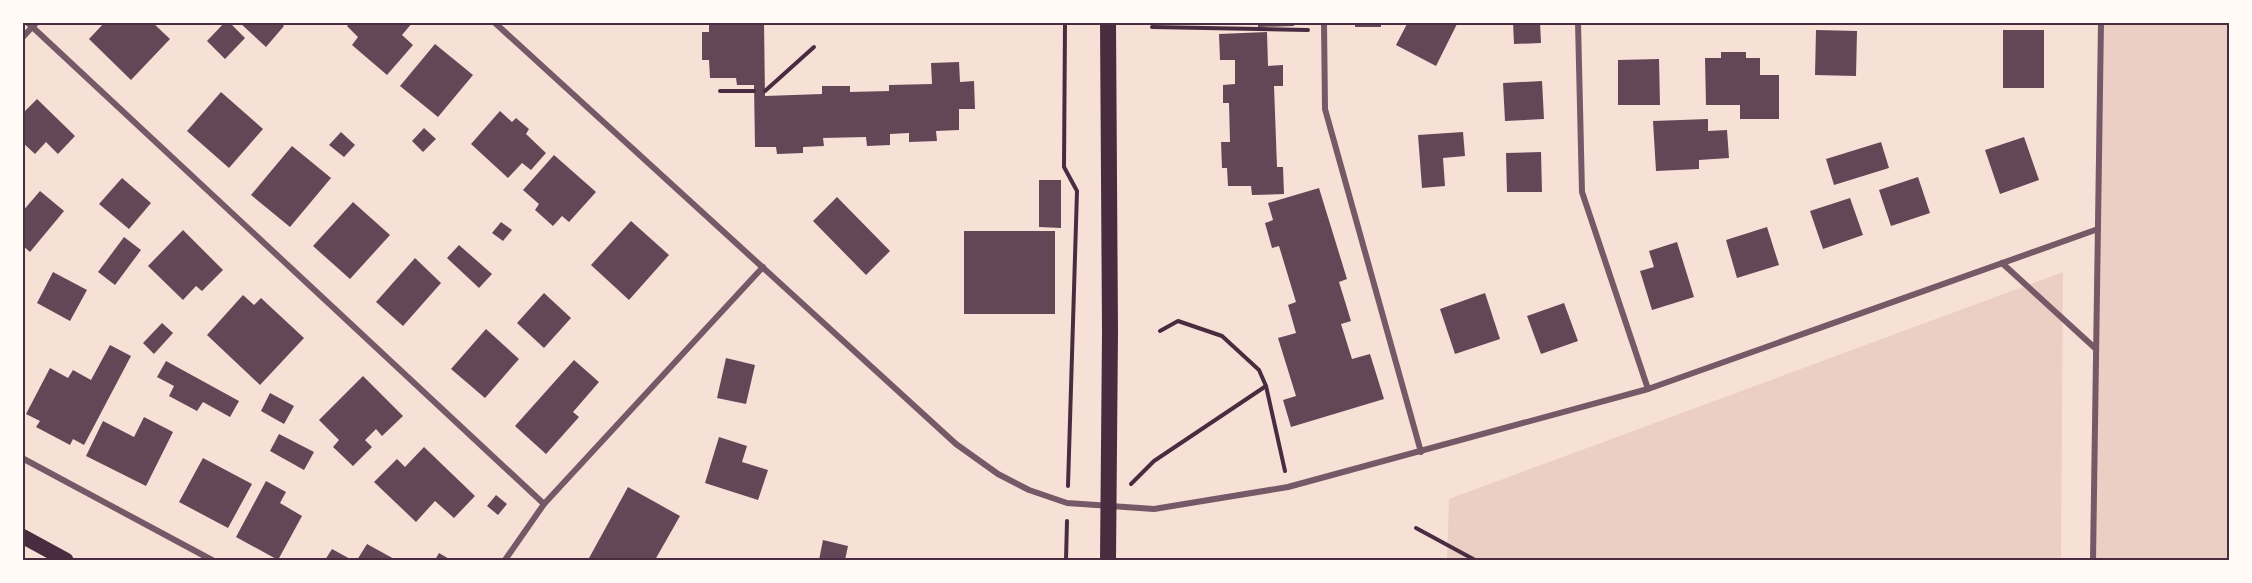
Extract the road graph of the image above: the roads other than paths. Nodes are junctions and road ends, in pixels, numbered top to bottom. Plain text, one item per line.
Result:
1 (494, 22) edge
2 (1108, 22) edge
3 (1578, 22) edge
4 (2101, 22) edge
5 (32, 24) edge
6 (1324, 26) edge
7 (22, 38) edge
8 (2097, 229) junction
9 (2002, 263) junction
10 (763, 267) junction
11 (2096, 349) junction
12 (1648, 389) junction
13 (1421, 452) junction
14 (22, 458) edge
15 (544, 504) junction
16 (1108, 507) junction
17 (22, 536) edge
18 (66, 561) edge
19 (212, 561) edge
20 (505, 561) edge
21 (1108, 561) edge
22 (2093, 561) edge

1 - 10 street
2 - 16 highway
3 - 12 street
4 - 8 street
5 - 7 street
5 - 15 street
6 - 13 street
8 - 9 street
8 - 11 street
9 - 11 street
9 - 12 street
10 - 15 street
10 - 16 street
11 - 22 street
12 - 13 street
13 - 16 street
14 - 19 street
15 - 20 street
16 - 21 highway
17 - 18 main road

